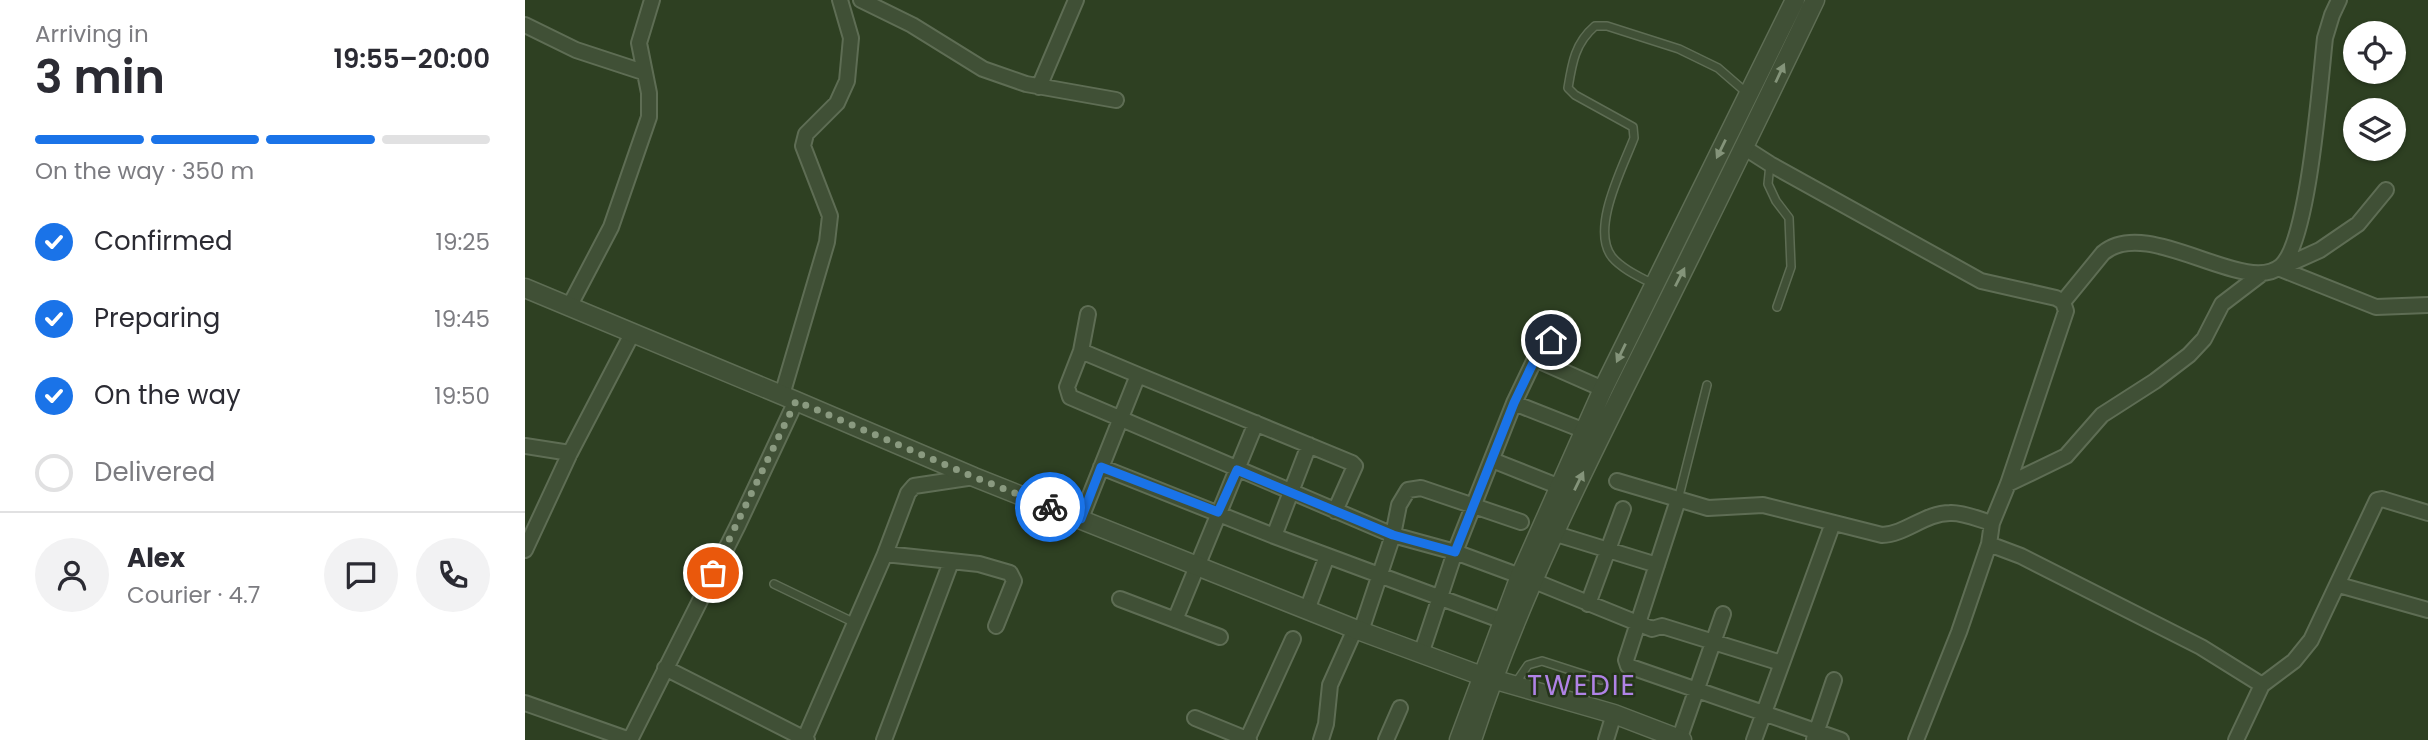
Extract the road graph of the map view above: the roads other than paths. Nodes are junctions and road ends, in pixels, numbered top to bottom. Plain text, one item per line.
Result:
1 (652, 0) edge
2 (841, 0) edge
3 (861, 0) edge
4 (1076, 0) edge
5 (1795, 0) edge
6 (1815, 0) edge
7 (2339, 0) edge
8 (525, 25) edge
9 (643, 72) junction
10 (1039, 87) junction
11 (1748, 94) junction
12 (1115, 100) dead end
13 (1745, 148) junction
14 (1770, 164) junction
15 (2385, 190) dead end
16 (2279, 268) junction
17 (2260, 275) junction
18 (1654, 285) junction
19 (525, 288) edge
20 (2063, 302) junction
21 (2428, 305) edge
22 (569, 307) junction
23 (1777, 307) dead end
24 (1088, 314) dead end
25 (1565, 323) dead end
26 (632, 334) junction
27 (1081, 351) junction
28 (1535, 359) junction
29 (1138, 374) junction
30 (1707, 385) dead end
31 (1603, 389) junction
32 (789, 398) junction
33 (1514, 403) junction
34 (1121, 419) junction
35 (1256, 423) junction
36 (1585, 431) junction
37 (1308, 445) junction
38 (525, 446) edge
39 (571, 453) junction
40 (1492, 460) junction
41 (1101, 467) junction
42 (1237, 470) junction
43 (974, 477) junction
44 (1617, 481) dead end
45 (2008, 484) junction
46 (1560, 487) junction
47 (1291, 492) junction
48 (1678, 500) junction
49 (1473, 506) junction
50 (1623, 509) dead end
51 (1335, 511) junction
52 (1218, 512) junction
53 (2428, 513) edge
54 (1081, 519) junction
55 (1521, 522) dead end
56 (1833, 523) junction
57 (1993, 523) junction
58 (1553, 533) junction
59 (1393, 535) junction
60 (1274, 536) junction
61 (1989, 544) junction
62 (525, 550) edge
63 (1609, 550) junction
64 (1455, 552) junction
65 (885, 554) junction
66 (1327, 556) junction
67 (951, 562) junction
68 (1657, 565) junction
69 (1197, 566) junction
70 (1379, 576) junction
71 (1527, 578) junction
72 (774, 584) dead end
73 (2339, 585) junction
74 (1440, 598) junction
75 (1120, 599) dead end
76 (1588, 604) junction
77 (1307, 610) junction
78 (2428, 610) edge
79 (1723, 614) dead end
80 (1175, 620) junction
81 (1503, 621) junction
82 (855, 623) junction
83 (1638, 624) junction
84 (996, 626) dead end
85 (1358, 630) junction
86 (1220, 638) dead end
87 (1293, 639) dead end
88 (1714, 642) junction
89 (1421, 654) junction
90 (1781, 663) junction
91 (665, 668) junction
92 (1488, 677) junction
93 (1601, 680) dead end
94 (1834, 680) dead end
95 (1515, 685) junction
96 (2262, 685) junction
97 (1696, 690) junction
98 (525, 703) edge
99 (1400, 708) dead end
100 (1765, 712) junction
101 (1614, 714) junction
102 (1195, 718) dead end
103 (1815, 736) edge
104 (1471, 739) edge
105 (630, 740) edge
106 (806, 740) edge
107 (884, 740) edge
108 (1248, 740) edge
109 (1321, 740) edge
110 (1386, 740) edge
111 (1606, 740) edge
112 (1680, 740) edge
113 (1754, 740) edge
114 (1841, 740) edge
115 (1916, 740) edge
116 (2236, 740) edge

1 - 9 street
2 - 32 street
3 - 10 street
4 - 10 street
5 - 11 street
13 -> 6 street
7 - 16 street
8 - 9 street
9 - 22 street
10 - 12 street
11 -> 18 street
11 - 18 lane
13 - 14 street
58 -> 13 street
14 - 20 street
14 - 23 lane
15 - 16 street
16 - 17 street
16 - 21 street
17 - 20 street
17 - 45 street
18 -> 31 street
19 - 22 street
20 - 45 street
22 - 26 street
24 - 27 street
25 - 28 street
26 - 32 street
26 - 39 street
27 - 29 street
27 - 34 street
28 - 31 street
28 - 33 street
29 - 34 street
29 - 35 street
30 - 48 lane
31 - 36 street
32 - 43 street
32 - 91 street
33 - 36 street
33 - 40 street
34 - 41 street
34 - 42 street
35 - 37 street
35 - 42 street
36 - 46 street
37 - 47 street
37 - 51 street
38 - 39 street
39 - 62 street
40 - 46 street
40 - 49 street
41 - 52 street
41 - 54 street
42 - 47 street
42 - 52 street
43 - 54 street
43 - 65 street
44 - 48 street
45 - 57 street
46 - 71 street
47 - 51 street
47 - 60 street
48 - 56 street
48 - 68 street
49 - 55 street
49 - 59 street
49 - 64 street
50 - 63 street
51 - 59 street
52 - 60 street
52 - 69 street
53 - 73 street
54 - 69 street
56 - 57 street
56 - 90 street
57 - 61 street
58 - 63 street
58 - 71 street
59 - 64 street
59 - 70 street
60 - 66 street
61 - 96 street
61 - 115 street
63 - 68 street
63 - 76 street
64 - 71 street
64 - 74 street
65 - 67 street
65 - 82 street
66 - 70 street
66 - 77 street
67 - 84 street
67 - 107 street
68 - 83 street
69 - 77 street
69 - 80 street
70 - 74 street
70 - 85 street
71 - 76 street
71 - 81 street
71 - 92 street
72 - 82 lane
73 - 78 street
73 - 96 street
74 - 81 street
74 - 89 street
75 - 80 street
76 - 83 street
77 - 85 street
79 - 88 street
80 - 86 street
81 - 92 street
82 - 106 street
83 - 88 street
83 - 97 street
85 - 89 street
85 - 109 street
87 - 108 street
88 - 90 street
88 - 97 street
89 - 92 street
90 - 100 street
91 - 105 street
91 - 106 street
92 - 95 street
92 - 104 street
93 - 95 lane
94 - 103 street
95 - 101 street
96 - 116 street
97 - 100 street
97 - 112 street
98 - 105 street
99 - 110 street
100 - 103 street
100 - 113 street
101 - 111 street
101 - 112 street
102 - 108 street
103 - 114 street

